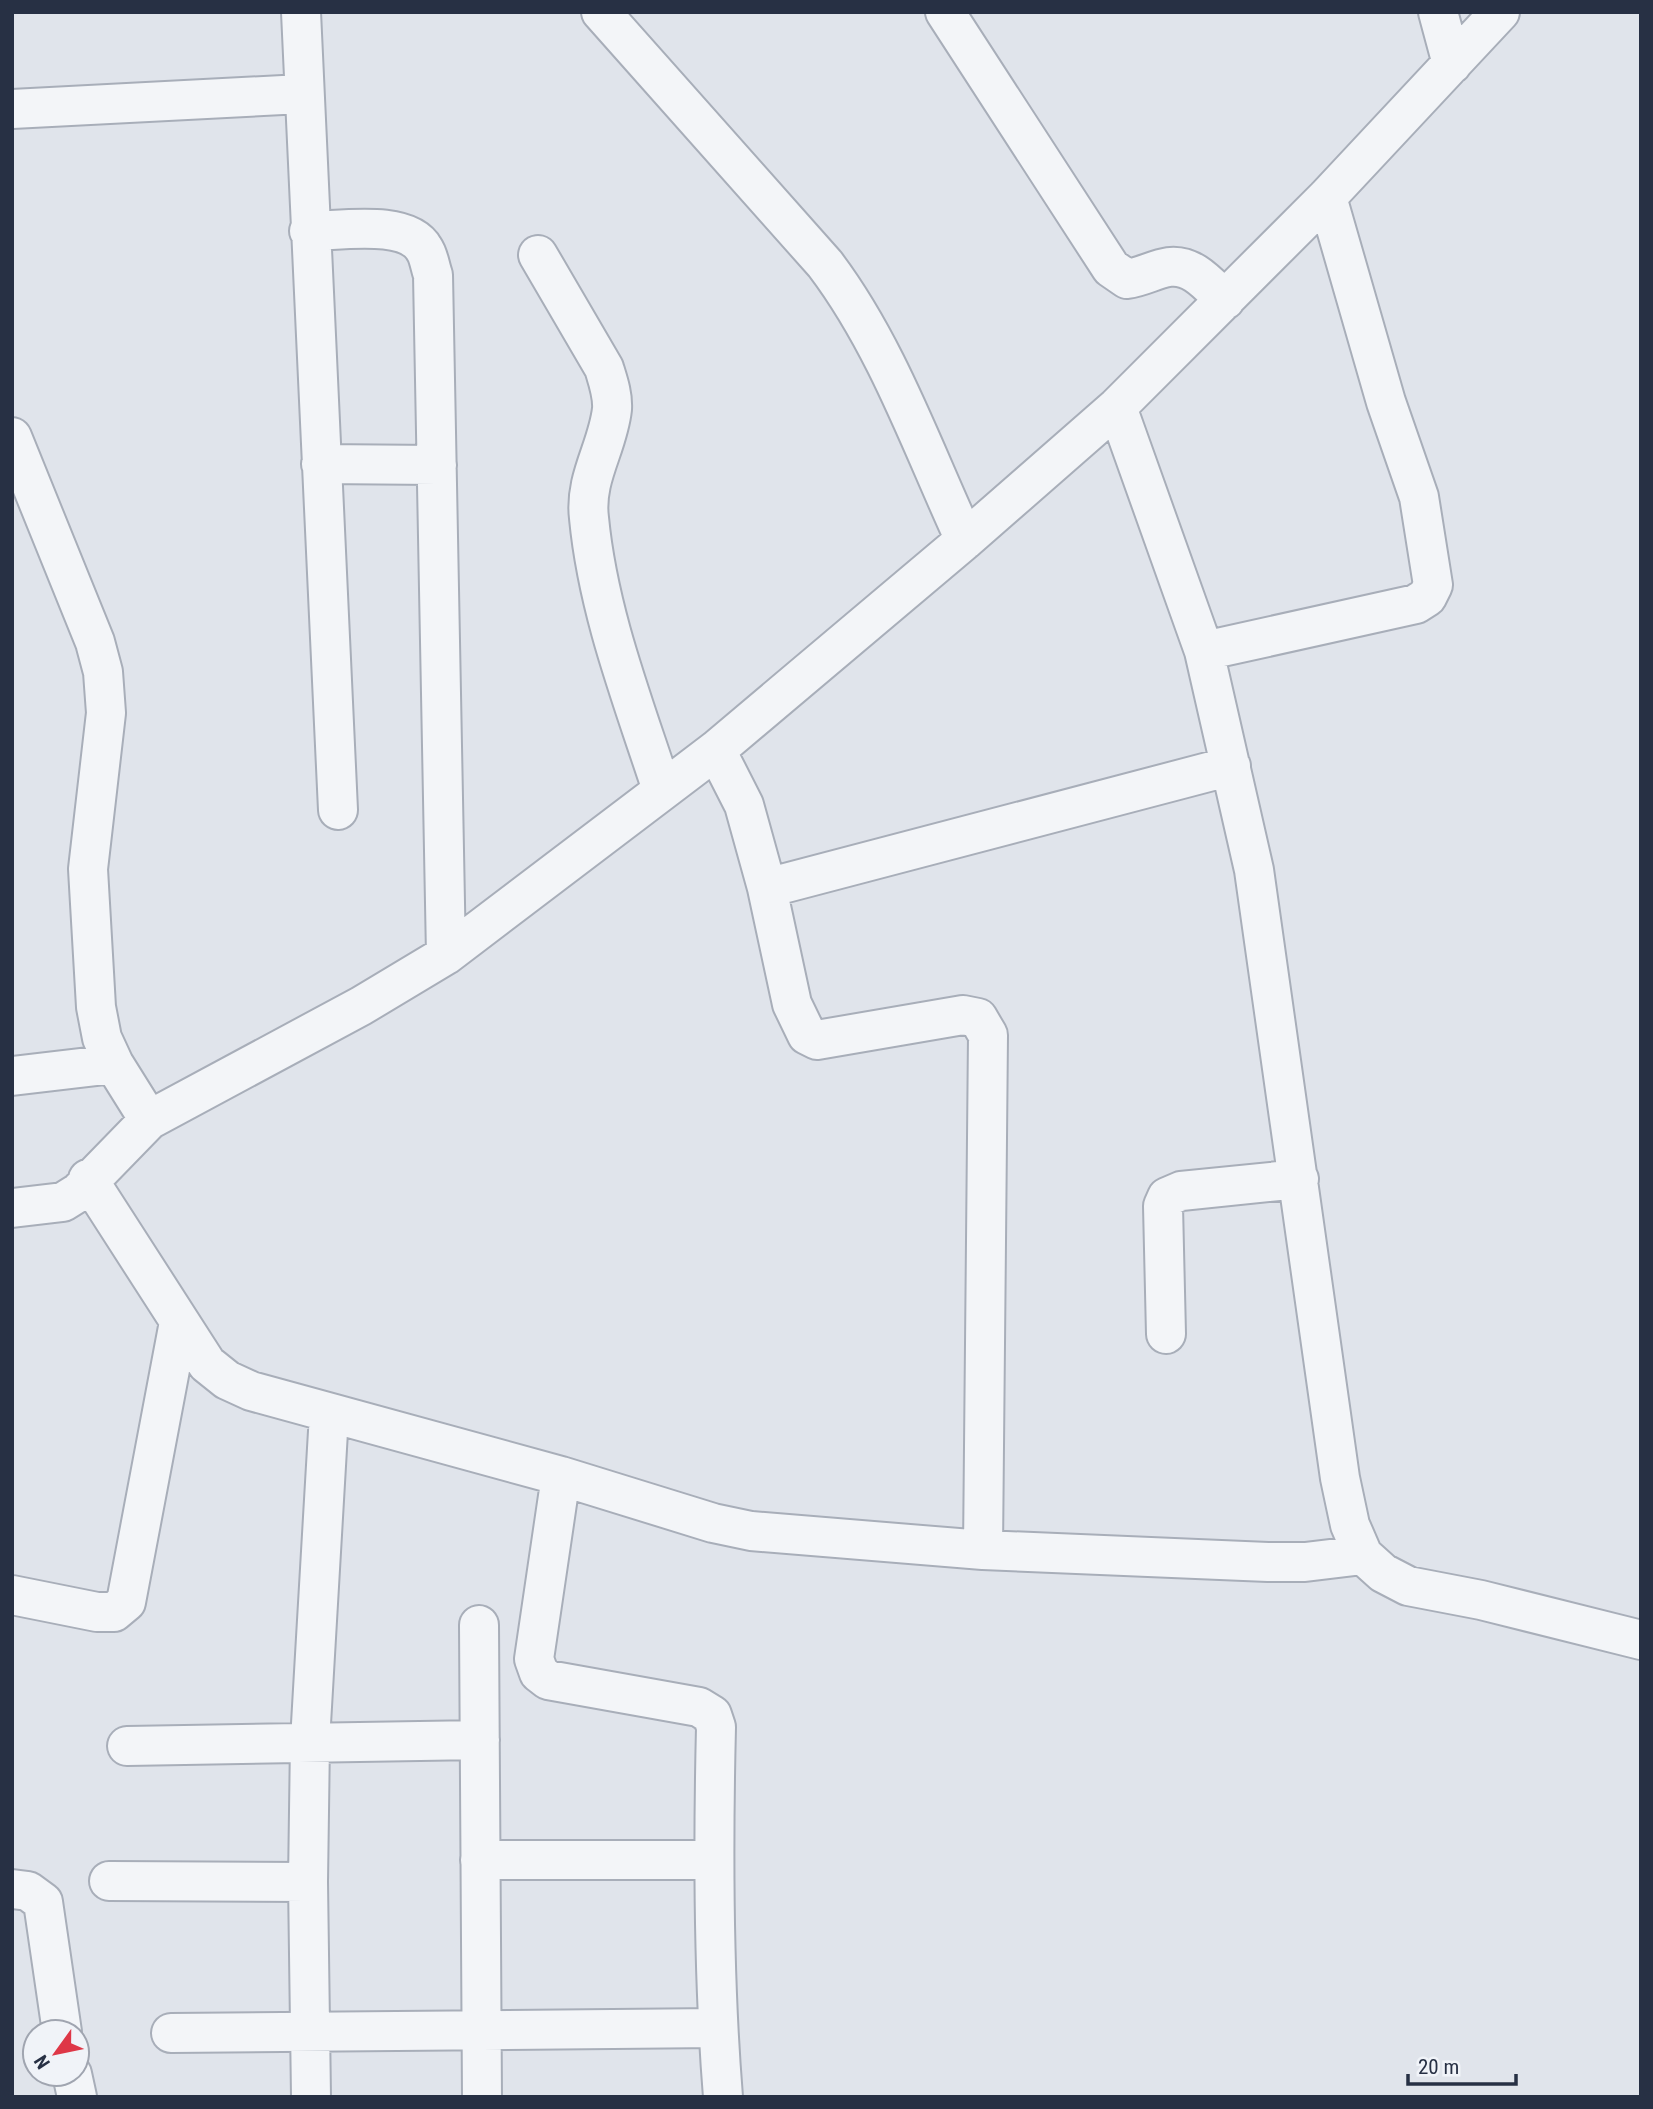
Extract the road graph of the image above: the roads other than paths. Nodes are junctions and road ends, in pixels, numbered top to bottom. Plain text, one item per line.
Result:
1 (301, 12) edge
2 (601, 12) edge
3 (944, 12) edge
4 (1438, 12) edge
5 (1500, 12) edge
6 (1452, 64) junction
7 (302, 94) junction
8 (12, 109) edge
9 (1327, 197) junction
10 (309, 231) junction
11 (538, 255) dead end
12 (1225, 300) junction
13 (1117, 407) junction
14 (12, 437) edge
15 (321, 464) junction
16 (437, 464) junction
17 (965, 540) junction
18 (1204, 651) junction
19 (716, 750) junction
20 (1231, 766) junction
21 (662, 790) junction
22 (338, 810) dead end
23 (767, 888) junction
24 (446, 955) junction
25 (114, 1064) junction
26 (12, 1076) edge
27 (149, 1120) junction
28 (89, 1179) junction
29 (1298, 1179) junction
30 (12, 1208) edge
31 (178, 1322) junction
32 (1166, 1334) dead end
33 (329, 1414) junction
34 (561, 1476) junction
35 (983, 1550) junction
36 (1363, 1555) junction
37 (12, 1595) edge
38 (479, 1625) dead end
39 (1641, 1640) edge
40 (480, 1740) junction
41 (310, 1741) junction
42 (127, 1746) dead end
43 (480, 1860) junction
44 (713, 1860) junction
45 (109, 1881) dead end
46 (308, 1882) junction
47 (12, 1889) edge
48 (60, 2018) edge
49 (717, 2028) junction
50 (482, 2031) junction
51 (309, 2032) junction
52 (171, 2033) dead end
53 (311, 2097) edge
54 (482, 2097) edge
55 (723, 2097) edge

1 - 7 street
2 - 17 street
3 - 12 street
4 - 6 street
5 - 6 street
6 - 9 street
7 - 8 street
7 - 10 street
9 - 12 street
9 - 18 street
10 - 15 street
10 - 16 street
11 - 21 street
12 - 13 street
13 - 17 street
13 - 18 street
14 - 25 street
15 - 16 street
15 - 22 street
16 - 24 street
17 - 19 street
18 - 20 street
19 - 21 street
19 - 23 street
20 - 23 street
20 - 29 street
21 - 24 street
23 - 35 street
24 - 27 street
25 - 26 street
25 - 27 street
27 - 28 street
28 - 30 street
28 - 31 street
29 - 32 street
29 - 36 street
31 - 33 street
31 - 37 street
33 - 34 street
33 - 41 street
34 - 35 street
34 - 44 street
35 - 36 street
36 - 39 street
38 - 40 street
40 - 41 street
40 - 43 street
41 - 42 street
41 - 46 street
43 - 44 street
43 - 50 street
44 - 49 street
45 - 46 street
46 - 51 street
47 - 48 street
49 - 50 street
49 - 55 street
50 - 51 street
50 - 54 street
51 - 52 street
51 - 53 street

